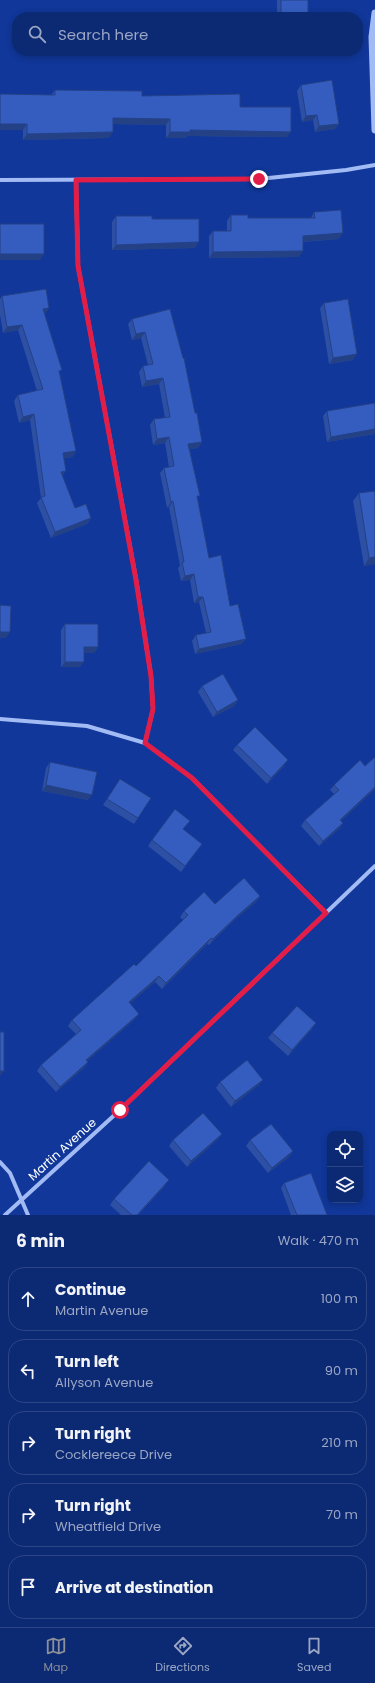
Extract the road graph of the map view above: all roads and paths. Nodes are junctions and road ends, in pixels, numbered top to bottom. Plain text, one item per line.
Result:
1 (375, 13) edge
2 (375, 130) edge
3 (375, 165) edge
4 (0, 180) edge
5 (76, 180) junction
6 (0, 719) edge
7 (145, 743) junction
8 (375, 866) edge
9 (326, 913) junction
10 (0, 1162) edge
11 (21, 1200) junction
12 (5, 1215) edge
13 (28, 1215) edge

1 - 2 street
3 - 5 street
4 - 5 street
5 - 7 street
6 - 7 street
7 - 9 street
8 - 9 street, Martin Avenue
9 - 11 street, Martin Avenue
10 - 11 street
11 - 12 street, Martin Avenue
11 - 13 street

